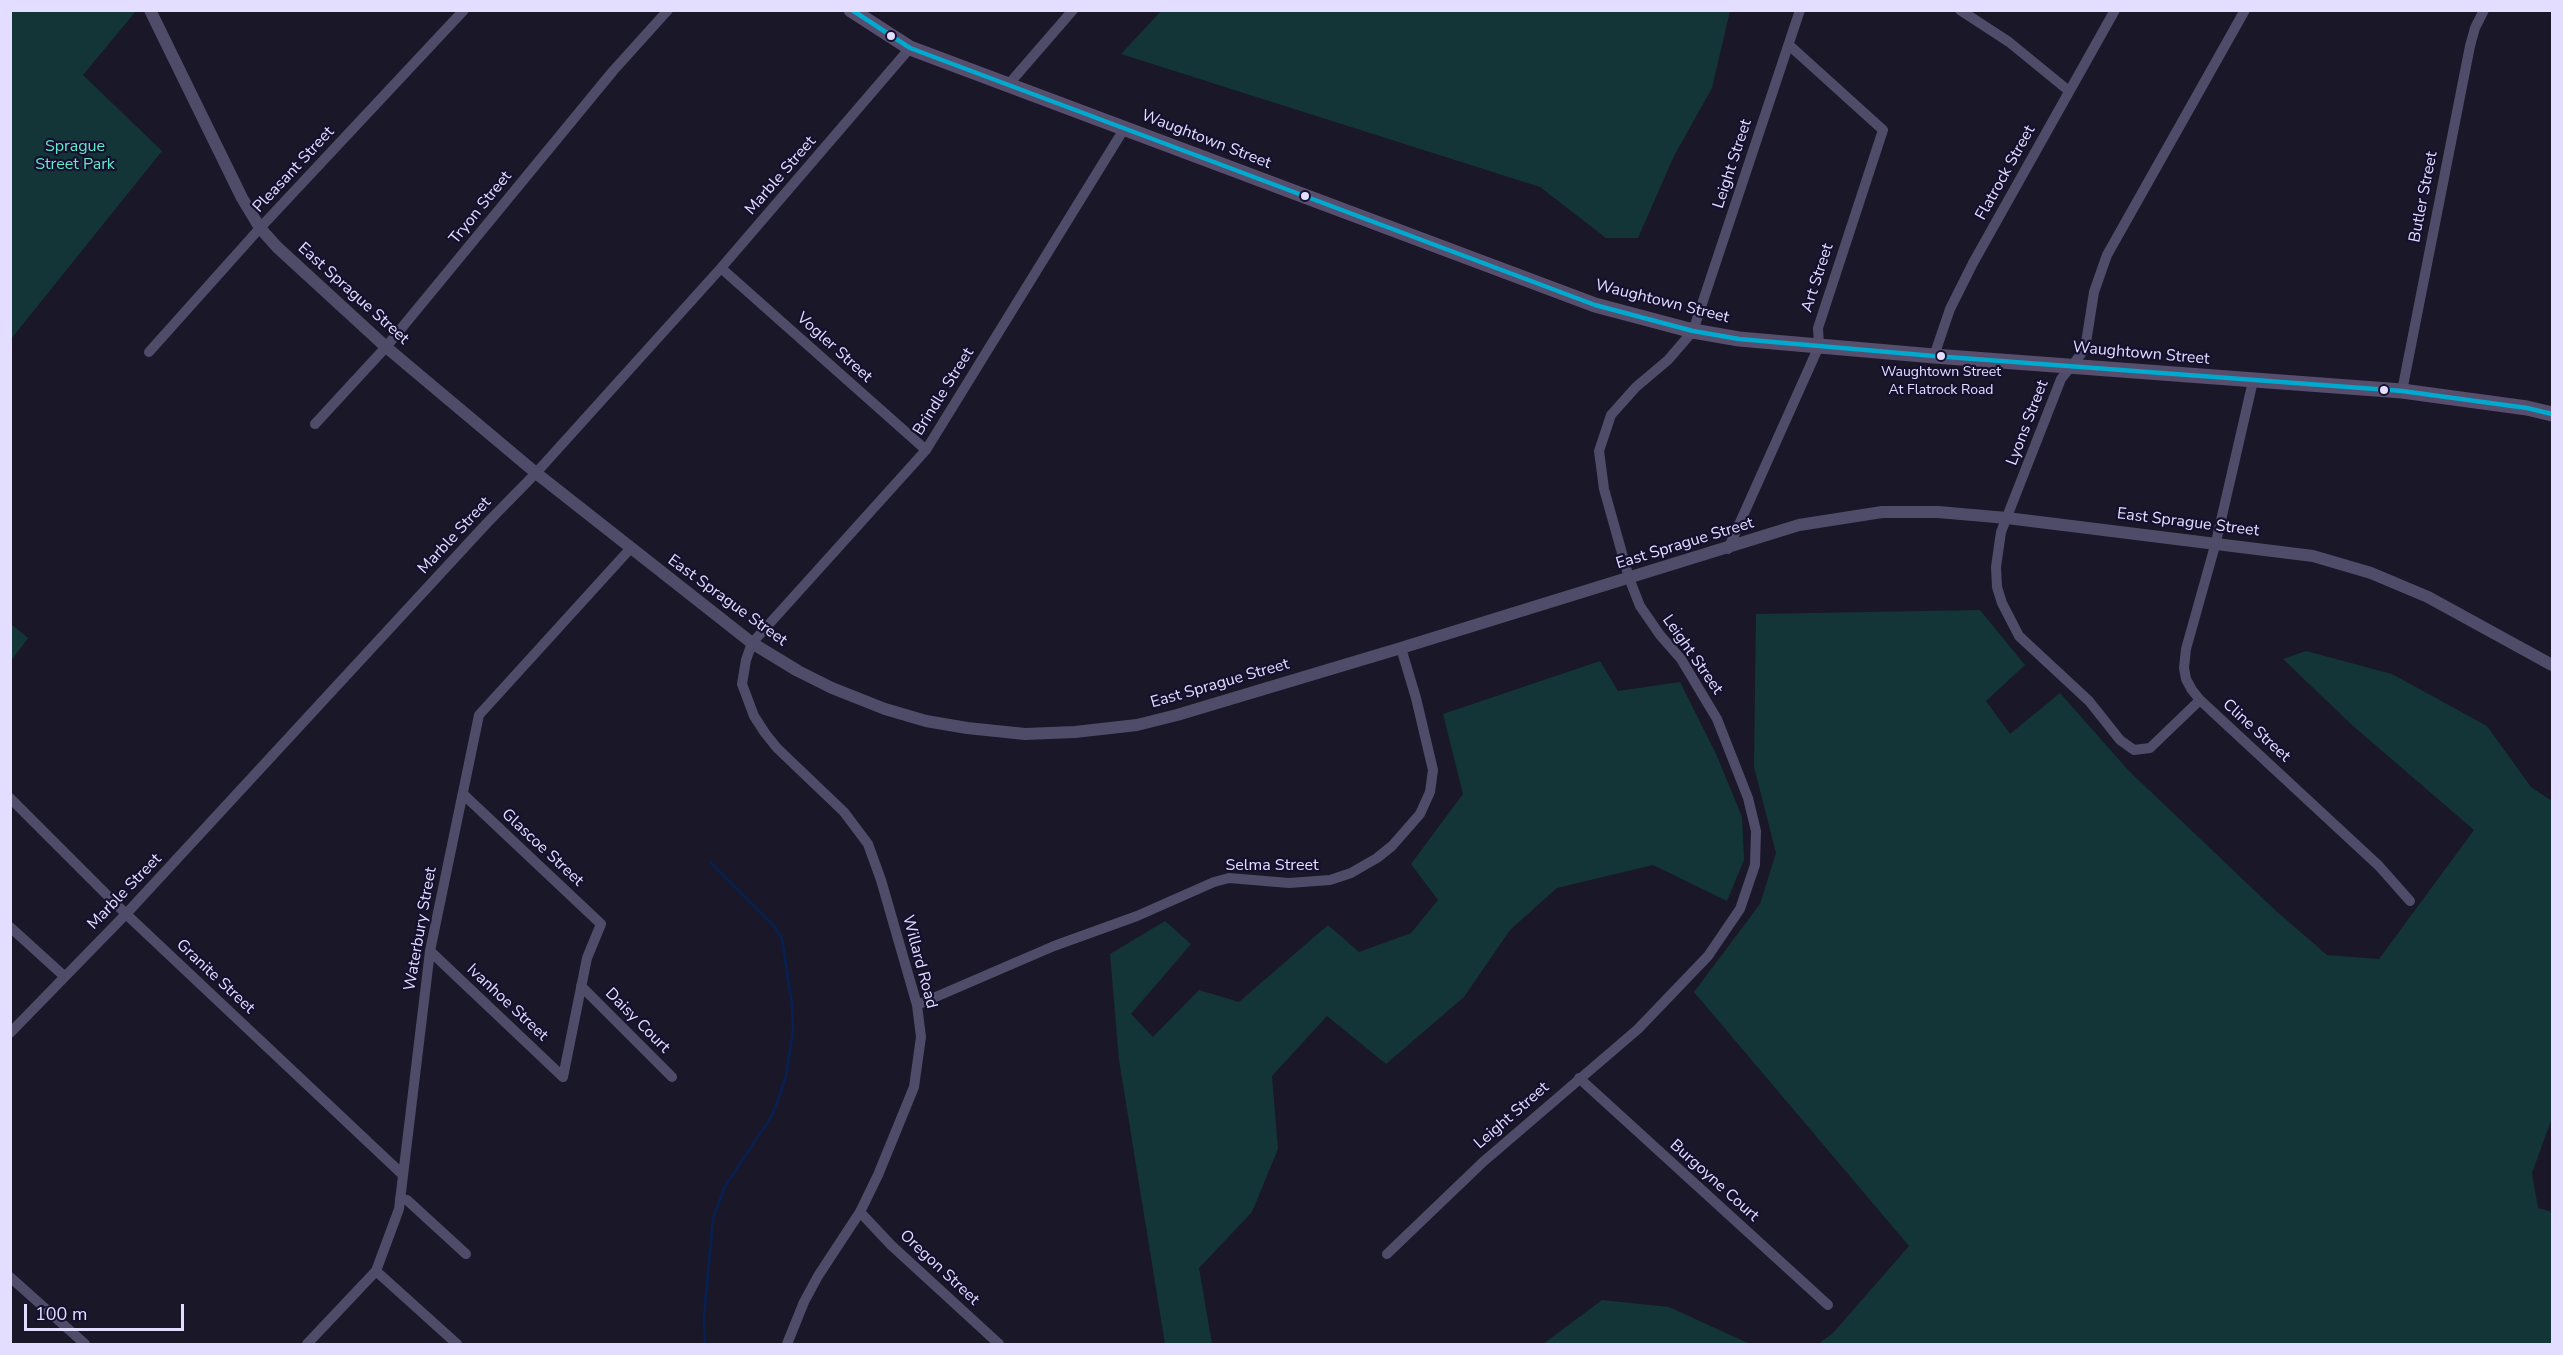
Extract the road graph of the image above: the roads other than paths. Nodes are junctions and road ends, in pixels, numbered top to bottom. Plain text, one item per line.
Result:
1 (150, 10) edge
2 (464, 10) edge
3 (669, 10) edge
4 (851, 10) edge
5 (1073, 10) edge
6 (1800, 10) edge
7 (1960, 10) edge
8 (2115, 10) edge
9 (2245, 10) edge
10 (2484, 10) edge
11 (1789, 45) junction
12 (910, 48) junction
13 (1008, 85) junction
14 (2069, 91) junction
15 (1124, 129) junction
16 (260, 228) junction
17 (721, 268) junction
18 (1693, 332) junction
19 (1819, 346) junction
20 (386, 347) junction
21 (149, 352) dead end
22 (1934, 356) junction
23 (2072, 366) junction
24 (2253, 381) junction
25 (2402, 391) junction
26 (2553, 414) edge
27 (315, 424) dead end
28 (926, 450) junction
29 (536, 473) junction
30 (2007, 518) junction
31 (2216, 542) junction
32 (630, 549) junction
33 (1728, 549) junction
34 (1629, 578) junction
35 (752, 643) junction
36 (1401, 648) junction
37 (2553, 665) edge
38 (2200, 700) junction
39 (463, 794) junction
40 (10, 798) edge
41 (2410, 901) dead end
42 (126, 914) junction
43 (10, 927) edge
44 (430, 951) junction
45 (64, 976) junction
46 (581, 986) junction
47 (917, 1005) junction
48 (10, 1032) edge
49 (672, 1077) dead end
50 (1579, 1078) junction
51 (402, 1174) junction
52 (400, 1198) junction
53 (860, 1212) junction
54 (466, 1254) dead end
55 (1387, 1254) dead end
56 (376, 1270) junction
57 (10, 1277) edge
58 (1828, 1305) dead end
59 (85, 1344) edge
60 (307, 1344) edge
61 (458, 1344) edge
62 (787, 1344) edge
63 (999, 1344) edge

1 - 16 street, East Sprague Street
2 - 16 street, Pleasant Street
3 - 20 street, Tryon Street
4 - 12 main road, Waughtown Street
5 - 13 street
6 - 11 street, Leight Street
7 - 14 street
8 - 14 street, Flatrock Street
9 - 23 street, Lyons Street
10 - 25 street, Butler Street
11 - 18 street, Leight Street
11 - 19 street, Art Street
12 - 13 main road, Waughtown Street
12 - 17 street, Marble Street
13 - 15 main road, Waughtown Street
14 - 22 street, Flatrock Street
15 - 18 main road, Waughtown Street
15 - 28 street, Brindle Street
16 - 20 street, East Sprague Street
16 - 21 street, Pleasant Street
17 - 28 street, Vogler Street
17 - 29 street, Marble Street
18 - 19 main road, Waughtown Street
18 - 34 street, Leight Street
19 - 22 main road, Waughtown Street
19 - 33 street, Art Street
20 - 27 street, Tryon Street
20 - 29 street, East Sprague Street
22 - 23 main road, Waughtown Street
23 - 24 main road, Waughtown Street
23 - 30 street, Lyons Street
24 - 25 main road, Waughtown Street
24 - 31 street, Cline Street
25 - 26 main road, Waughtown Street
28 - 35 street, Brindle Street
29 - 32 street, East Sprague Street
29 - 42 street, Marble Street
30 - 31 street, East Sprague Street
30 - 33 street, East Sprague Street
30 - 38 street, Lyons Street
31 - 37 street, East Sprague Street
31 - 38 street, Cline Street
32 - 35 street, East Sprague Street
32 - 39 street, Waterbury Street
33 - 34 street, East Sprague Street
34 - 36 street, East Sprague Street
34 - 50 street, Leight Street
35 - 36 street, East Sprague Street
35 - 47 street, Willard Road
36 - 47 street, Selma Street
38 - 41 street, Cline Street
39 - 44 street, Waterbury Street
39 - 46 street, Glascoe Street
40 - 42 street, Granite Street
42 - 45 street, Marble Street
42 - 51 street, Granite Street
43 - 45 street
44 - 46 street, Ivanhoe Street
44 - 51 street, Waterbury Street
45 - 48 street, Marble Street
46 - 49 street, Daisy Court
47 - 53 street, Willard Road
50 - 55 street, Leight Street
50 - 58 street, Burgoyne Court
51 - 52 street, Waterbury Street
52 - 54 street
52 - 56 street, Waterbury Street
53 - 62 street, Willard Road
53 - 63 street, Oregon Street
56 - 60 street, Waterbury Street
56 - 61 street
57 - 59 street

